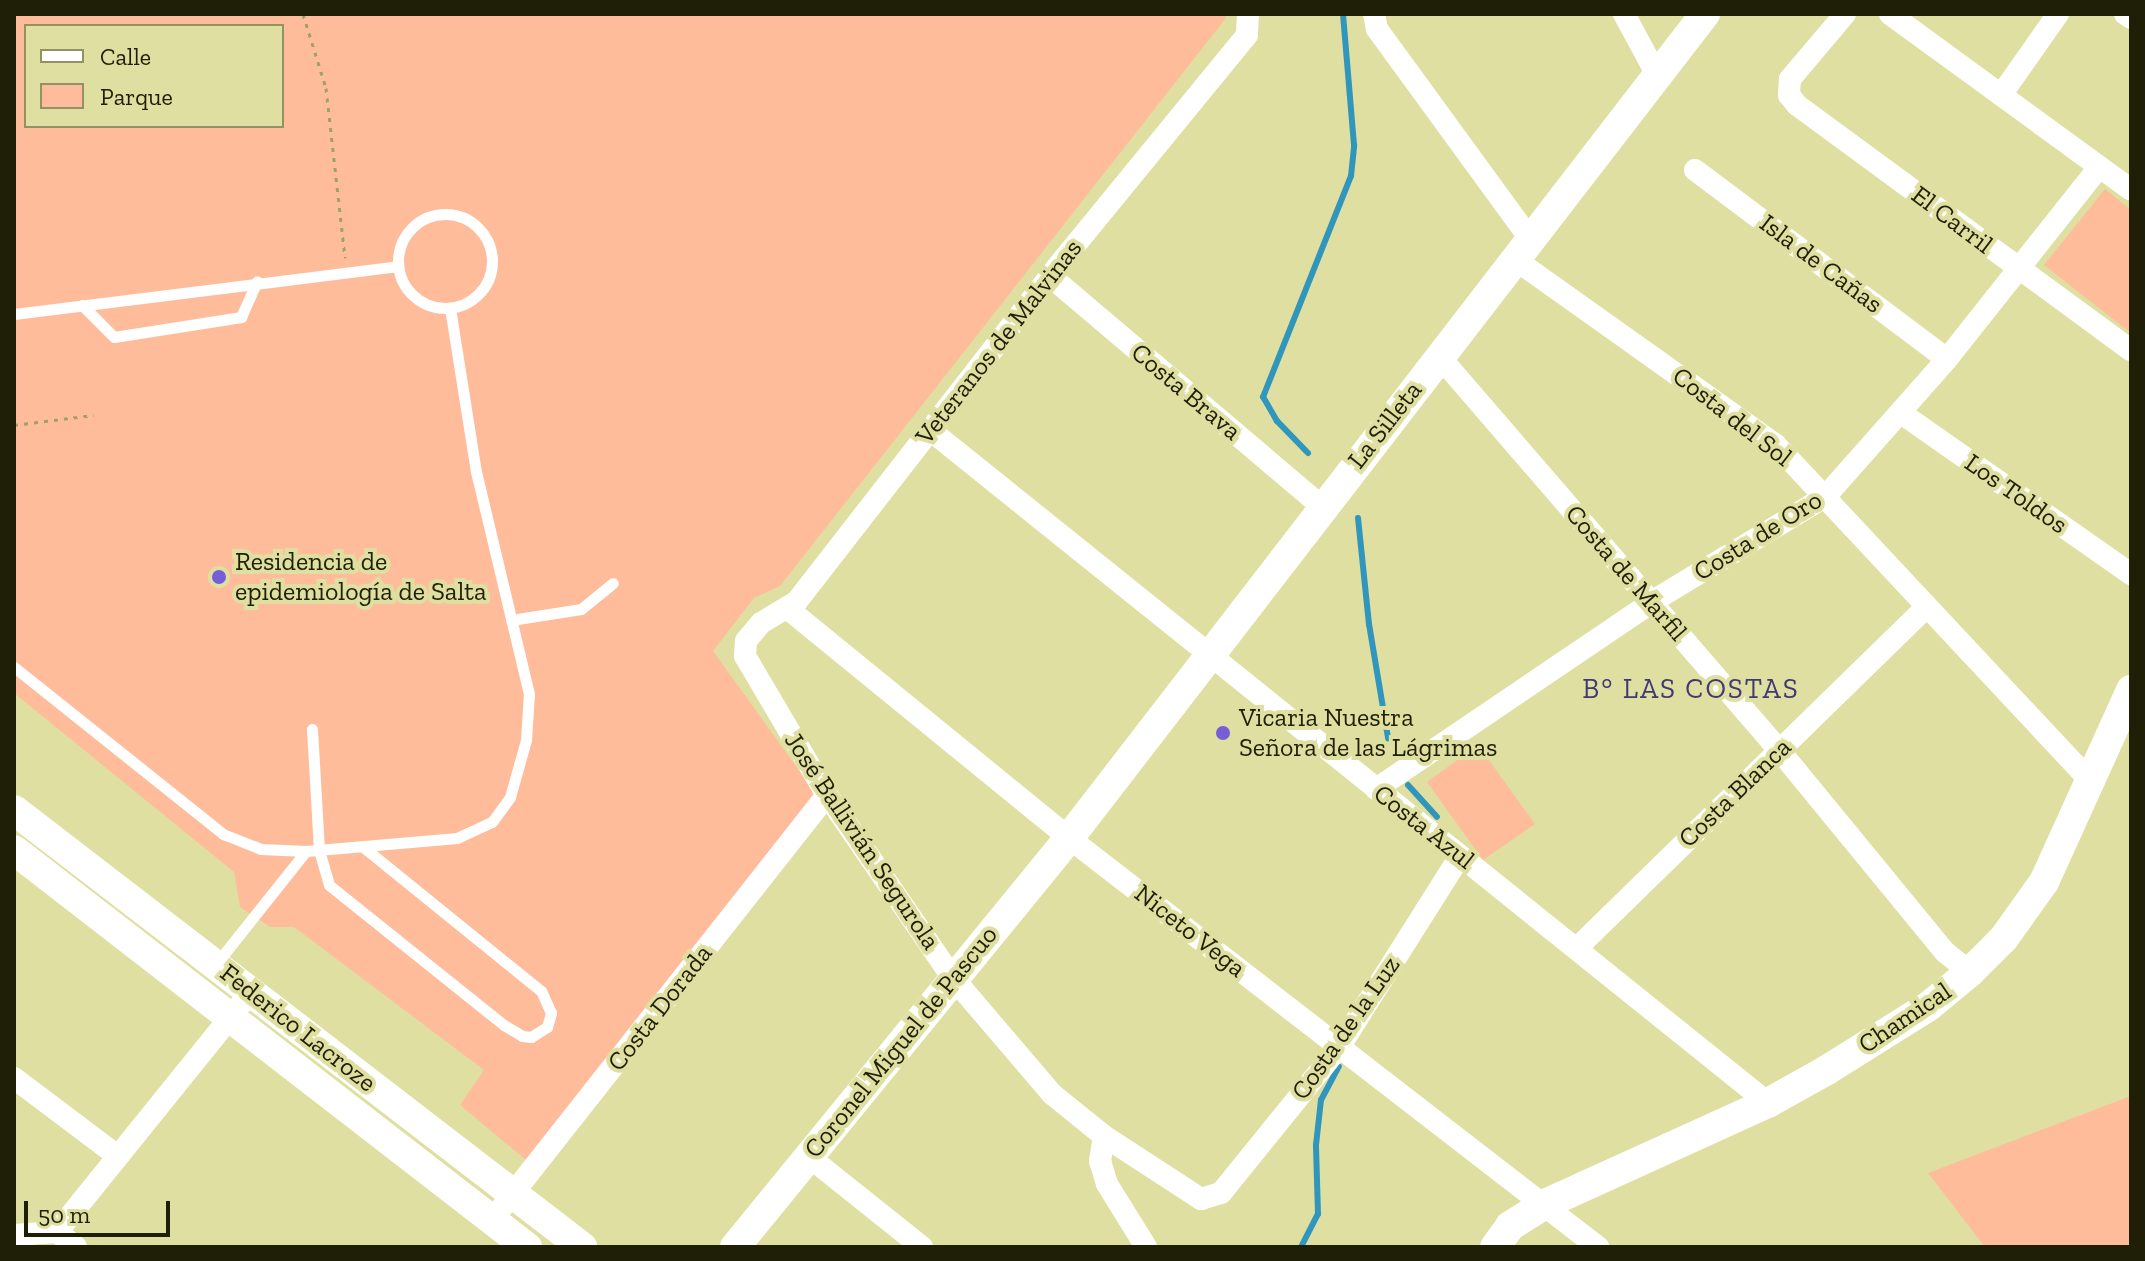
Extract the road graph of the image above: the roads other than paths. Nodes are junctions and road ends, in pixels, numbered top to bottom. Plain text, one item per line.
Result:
1 (1374, 14) edge
2 (1624, 14) edge
3 (1705, 14) edge
4 (1845, 14) edge
5 (1890, 14) edge
6 (2058, 14) edge
7 (2125, 14) edge
8 (1249, 17) edge
9 (2131, 18) edge
10 (1657, 75) junction
11 (2001, 95) junction
12 (2099, 167) junction
13 (1695, 170) dead end
14 (2131, 190) edge
15 (1522, 249) junction
16 (398, 266) junction
17 (2019, 271) junction
18 (1050, 276) junction
19 (257, 281) junction
20 (82, 305) junction
21 (450, 308) junction
22 (14, 314) edge
23 (2131, 350) edge
24 (1439, 356) junction
25 (1947, 359) junction
26 (1901, 413) junction
27 (930, 430) junction
28 (1825, 497) junction
29 (1322, 507) junction
30 (2131, 574) edge
31 (613, 583) dead end
32 (1651, 602) junction
33 (1927, 607) junction
34 (787, 608) junction
35 (511, 620) junction
36 (1208, 654) junction
37 (745, 656) joint
38 (14, 667) edge
39 (2131, 690) edge
40 (312, 729) dead end
41 (1779, 750) junction
42 (2090, 781) junction
43 (1376, 789) junction
44 (827, 795) junction
45 (14, 810) edge
46 (1069, 838) junction
47 (362, 846) junction
48 (14, 850) edge
49 (313, 850) junction
50 (1460, 856) junction
51 (1578, 947) junction
52 (215, 964) junction
53 (1970, 972) junction
54 (953, 978) junction
55 (250, 993) junction
56 (229, 1018) junction
57 (1340, 1046) junction
58 (14, 1078) edge
59 (1768, 1103) junction
60 (1104, 1136) junction
61 (116, 1155) junction
62 (808, 1156) junction
63 (515, 1193) junction
64 (1221, 1193) joint
65 (1543, 1205) junction
66 (492, 1220) junction
67 (57, 1232) junction
68 (14, 1235) edge
69 (76, 1247) edge
70 (527, 1247) edge
71 (582, 1247) edge
72 (735, 1247) edge
73 (922, 1247) edge
74 (1146, 1247) edge
75 (1495, 1247) edge
76 (1598, 1247) edge

1 - 15 street, Costa del Sol
2 - 10 street
3 - 10 street, La Silleta
4 - 17 street, El Carril
5 - 11 street
6 - 11 street
7 - 9 street
8 - 18 street, Veteranos de Malvinas
10 - 15 street, La Silleta
11 - 12 street
12 - 14 street
12 - 17 street, Costa de Oro
13 - 25 street, Isla de Cañas
15 - 24 street, La Silleta
15 - 28 street, Costa del Sol
16 - 19 lane
16 - 21 lane
16 - 21 lane
17 - 23 street, El Carril
17 - 25 street, Costa de Oro
18 - 27 street, Veteranos de Malvinas
18 - 29 street, Costa Brava
19 - 20 lane
19 - 20 lane
20 - 22 lane
21 - 35 lane
24 - 29 street, La Silleta
24 - 32 street, Costa de Marfil
25 - 26 street, Costa de Oro
26 - 28 street, Costa de Oro
26 - 30 street, Los Toldos
27 - 34 street, Veteranos de Malvinas
27 - 36 street, Costa Azul
28 - 32 street, Costa de Oro
28 - 33 street, Costa del Sol
29 - 36 street, La Silleta
31 - 35 lane
32 - 41 street, Costa de Marfil
32 - 43 street, Costa de Oro
33 - 41 street, Costa Blanca
33 - 42 street, Costa del Sol
34 - 37 street, Veteranos de Malvinas
34 - 46 street, Niceto Vega
35 - 47 lane
36 - 43 street, Costa Azul
36 - 46 street, La Silleta
37 - 44 street, José Ballivián Segurola
38 - 49 lane
39 - 42 street, Chamical
40 - 49 lane
41 - 51 street, Costa Blanca
41 - 53 street, Costa de Marfil
42 - 53 street, Chamical
43 - 50 street, Costa Azul
44 - 54 street, José Ballivián Segurola
44 - 63 street, Costa Dorada
45 - 52 street, Federico Lacroze
46 - 54 street, Coronel Miguel de Pascuo
46 - 57 street, Niceto Vega
47 - 49 lane
47 - 49 lane
48 - 56 street, Federico Lacroze
49 - 52 lane
50 - 51 street, Costa Azul
50 - 57 street, Costa de la Luz
51 - 59 street, Costa Azul
52 - 55 street, Federico Lacroze
53 - 59 street, Chamical
54 - 60 street, José Ballivián Segurola
54 - 62 street, Coronel Miguel de Pascuo
55 - 56 street
55 - 63 street, Federico Lacroze
56 - 61 street
56 - 66 street, Federico Lacroze
57 - 64 street, Costa de la Luz
57 - 65 street, Niceto Vega
58 - 61 street
59 - 65 street, Chamical
60 - 64 street, José Ballivián Segurola
60 - 74 street
61 - 67 street
62 - 72 street, Coronel Miguel de Pascuo
62 - 73 street
63 - 66 street, Costa Dorada
63 - 71 street, Federico Lacroze
65 - 75 street, Chamical
65 - 76 street, Niceto Vega
66 - 70 street, Federico Lacroze
67 - 68 street
67 - 69 street

